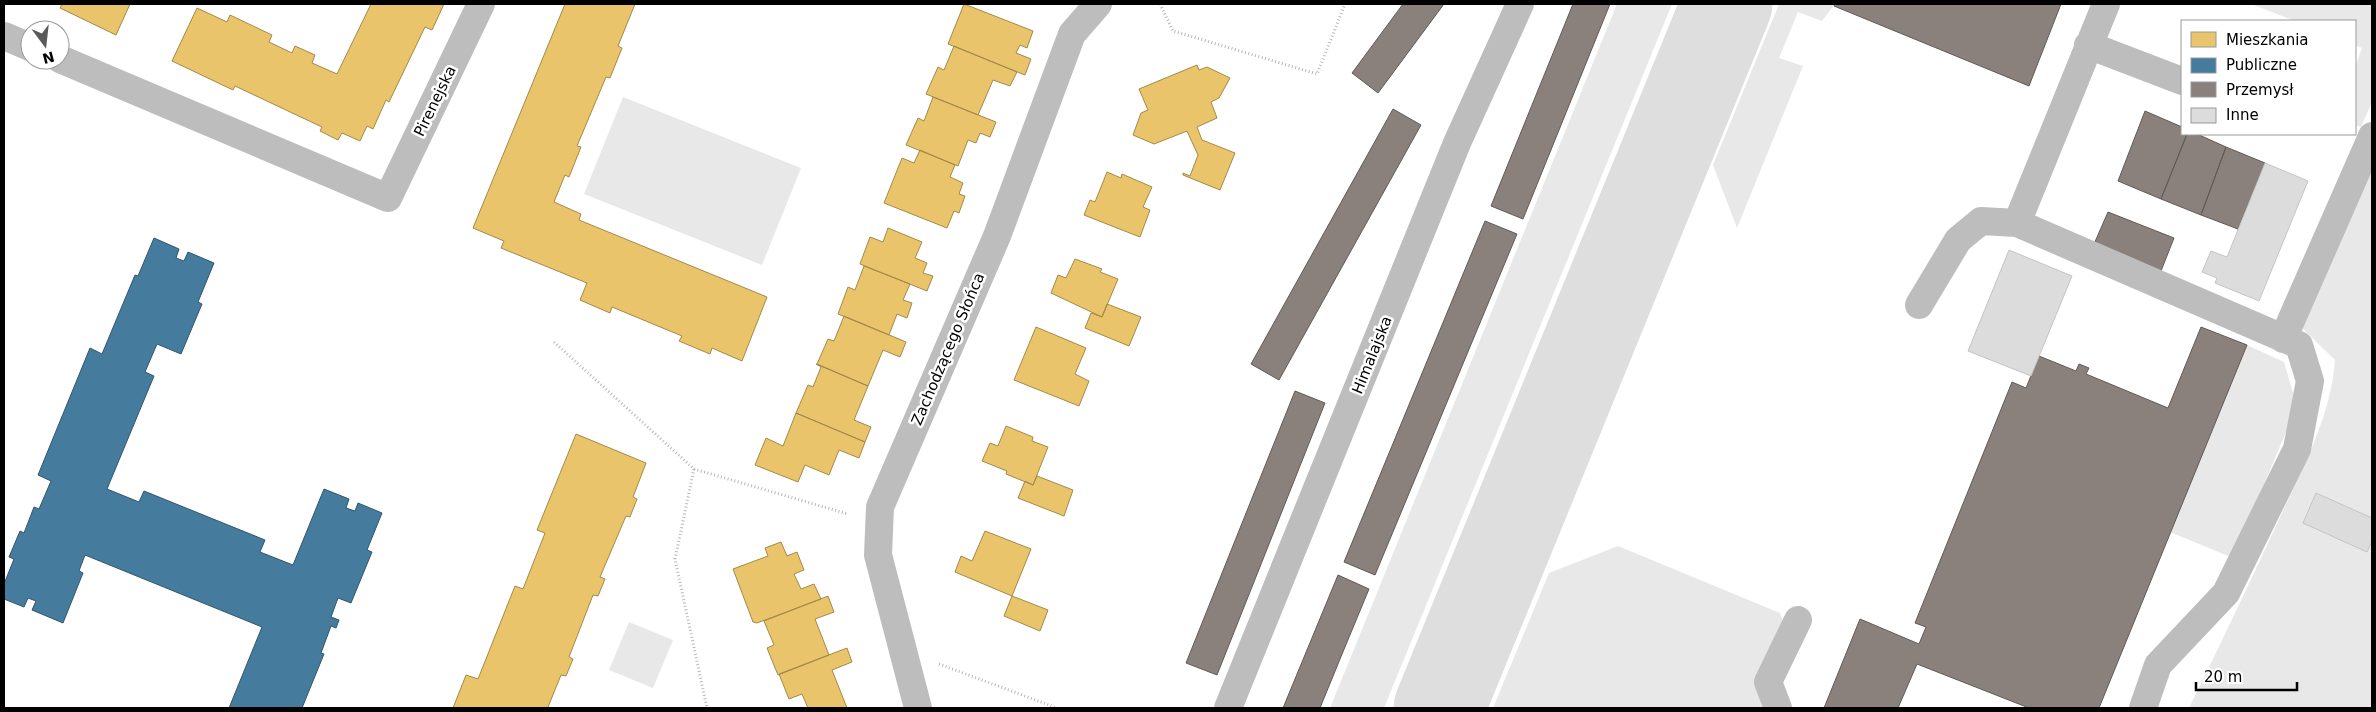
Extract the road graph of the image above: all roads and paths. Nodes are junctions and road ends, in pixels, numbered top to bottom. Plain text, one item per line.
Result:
1 (481, 4) edge
2 (1098, 4) edge
3 (1160, 4) edge
4 (1345, 4) edge
5 (1520, 4) edge
6 (2106, 4) edge
7 (4, 37) edge
8 (20, 43) edge
9 (2088, 46) junction
10 (70, 63) edge
11 (2181, 81) edge
12 (2356, 134) edge
13 (2372, 136) edge
14 (2017, 223) junction
15 (1919, 305) dead end
16 (2283, 338) junction
17 (554, 342) dead end
18 (694, 469) junction
19 (880, 523) junction
20 (1798, 620) dead end
21 (903, 651) junction
22 (707, 708) edge
23 (918, 708) edge
24 (1057, 708) edge
25 (1228, 708) edge
26 (1778, 708) edge
27 (2143, 708) edge

1 - 10 street, Pirenejska
2 - 19 street, Zachodzącego Słońca
3 - 4 path
5 - 25 street, Himalajska
6 - 9 street
7 - 8 street
9 - 11 street
9 - 14 street
12 - 13 street
13 - 16 street
14 - 15 street
14 - 16 street
16 - 27 street
17 - 18 path
18 - 19 path
18 - 22 path
19 - 21 street, Zachodzącego Słońca
20 - 26 street
21 - 23 street, Zachodzącego Słońca
21 - 24 path

